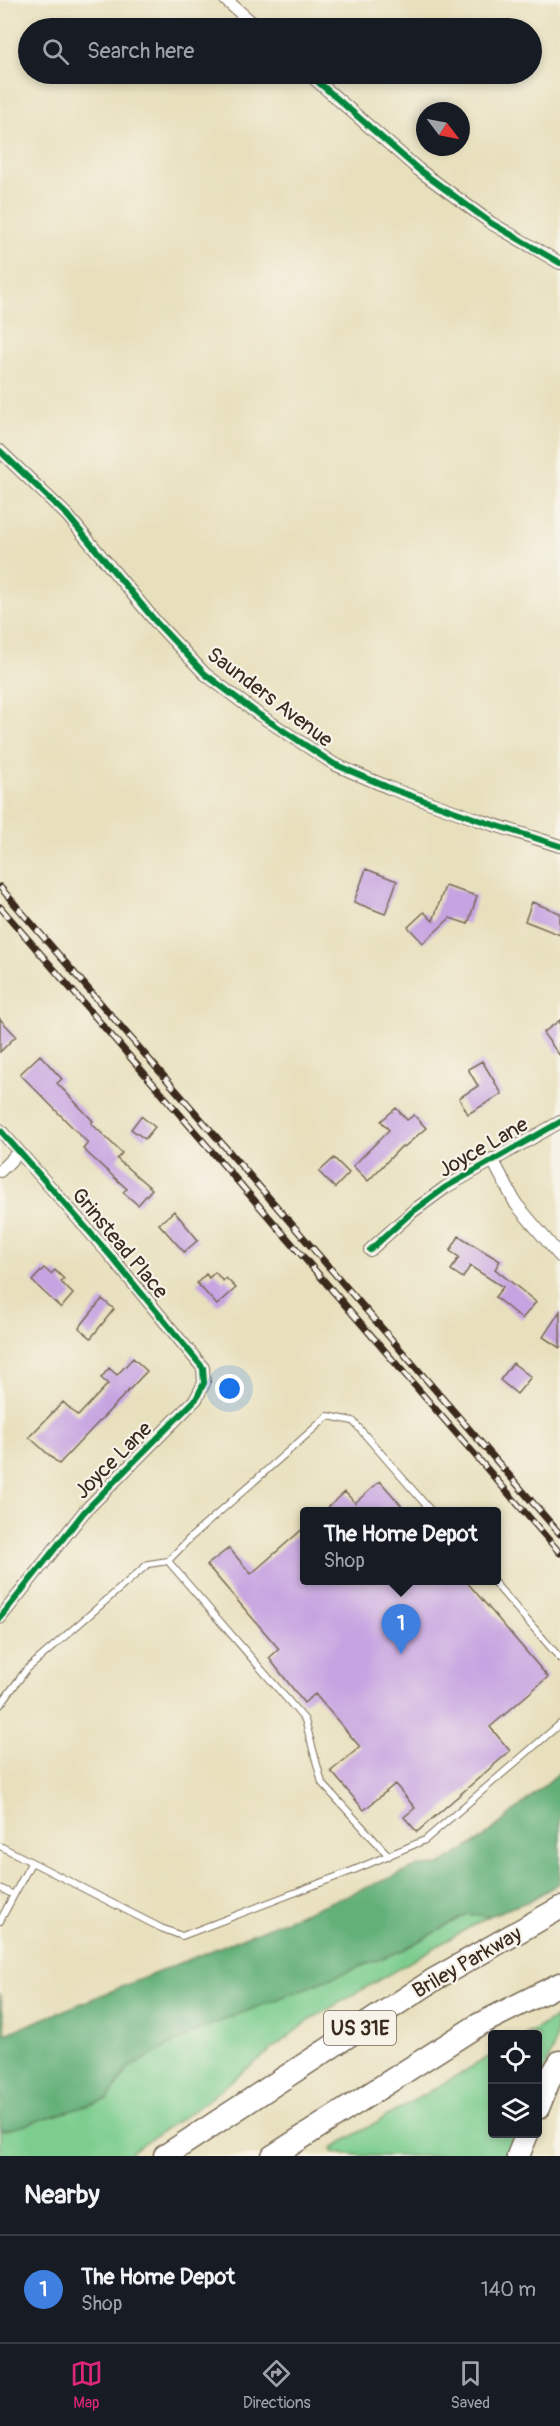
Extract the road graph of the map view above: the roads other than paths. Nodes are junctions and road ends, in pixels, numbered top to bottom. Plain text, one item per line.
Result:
1 (226, 0) edge
2 (247, 18) edge
3 (320, 84) edge
4 (560, 263) edge
5 (0, 451) edge
6 (560, 846) edge
7 (560, 1122) edge
8 (0, 1130) edge
9 (19, 1152) junction
10 (492, 1159) junction
11 (0, 1171) edge
12 (370, 1250) dead end
13 (560, 1256) edge
14 (204, 1383) joint
15 (428, 1507) edge
16 (168, 1561) junction
17 (496, 1585) edge
18 (0, 1618) edge
19 (560, 1658) edge
20 (0, 1705) edge
21 (560, 1724) edge
22 (0, 1846) edge
23 (389, 1856) junction
24 (31, 1863) junction
25 (0, 1888) edge
26 (14, 1895) junction
27 (560, 1908) edge
28 (0, 1921) edge
29 (560, 1984) edge
30 (560, 2062) edge
31 (542, 2096) edge
32 (525, 2138) edge
33 (165, 2156) edge
34 (273, 2156) edge
35 (518, 2156) edge

1 - 2 street
3 - 4 street
5 - 6 street, Saunders Avenue
7 - 10 street, Joyce Lane
8 - 9 street, Grinstead Place
9 - 11 street
9 - 14 street, Grinstead Place
10 - 12 street, Joyce Lane
10 - 13 street
14 - 18 street, Joyce Lane
15 - 16 lane
16 - 20 lane
16 - 23 lane
17 - 19 lane
21 - 23 lane
22 - 24 lane
23 - 24 lane
24 - 26 lane
25 - 26 lane
26 - 28 lane
27 - 33 highway, Briley Parkway / US 31E
29 - 34 highway
30 - 31 highway
32 - 35 highway

